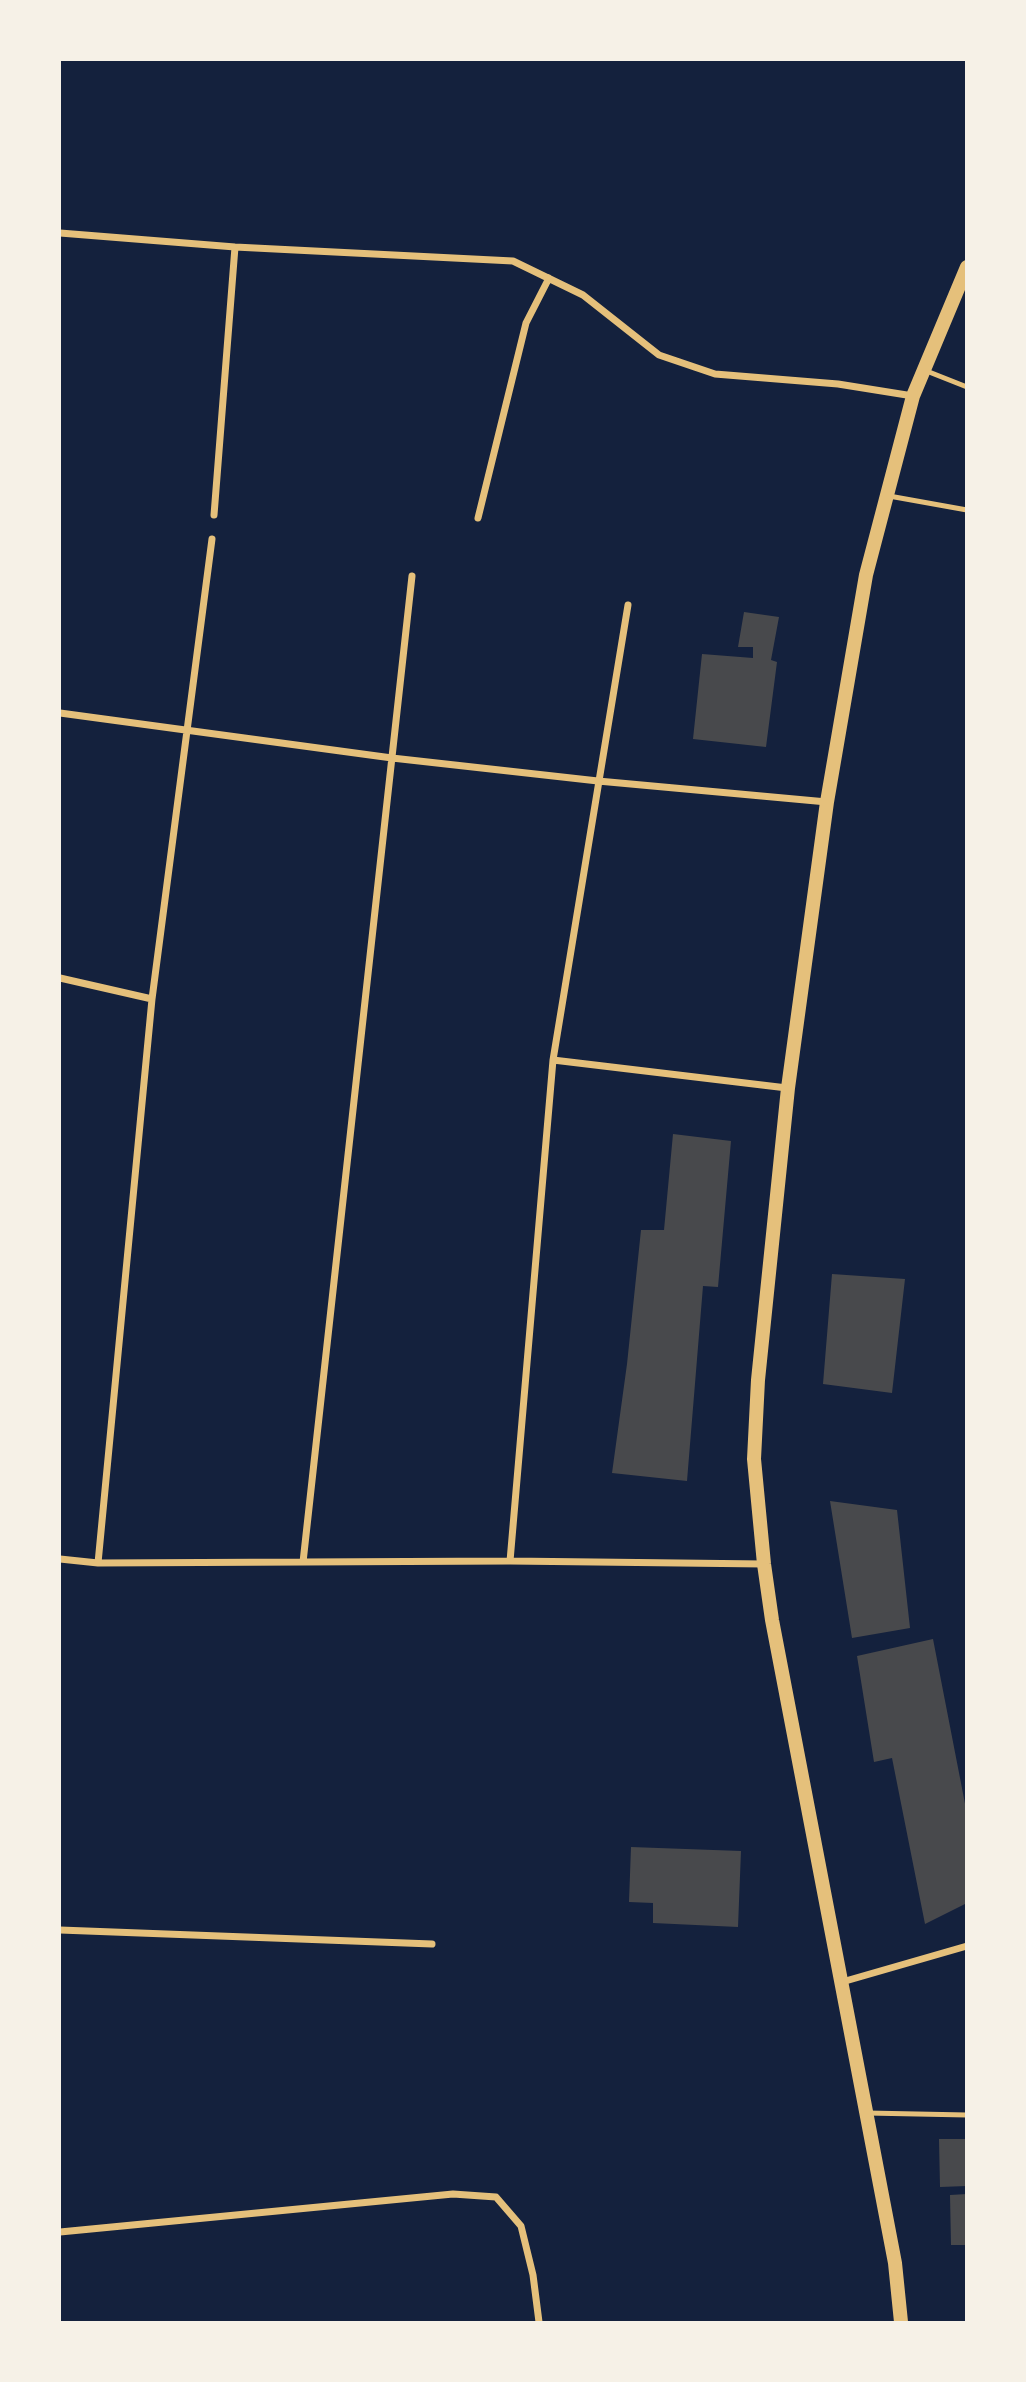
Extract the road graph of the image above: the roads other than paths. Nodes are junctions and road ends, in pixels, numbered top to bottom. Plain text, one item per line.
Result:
1 (60, 233) edge
2 (235, 247) junction
3 (967, 267) edge
4 (550, 278) junction
5 (923, 369) junction
6 (967, 387) edge
7 (913, 396) junction
8 (886, 496) junction
9 (967, 510) edge
10 (214, 515) dead end
11 (478, 518) dead end
12 (212, 538) dead end
13 (412, 576) dead end
14 (628, 605) dead end
15 (60, 713) edge
16 (187, 732) junction
17 (392, 758) junction
18 (598, 781) junction
19 (827, 802) junction
20 (60, 978) edge
21 (152, 999) junction
22 (553, 1060) junction
23 (788, 1088) junction
24 (60, 1559) edge
25 (510, 1561) junction
26 (303, 1562) junction
27 (98, 1563) junction
28 (764, 1564) junction
29 (60, 1930) edge
30 (432, 1944) dead end
31 (967, 1946) edge
32 (842, 1982) junction
33 (867, 2113) junction
34 (967, 2115) edge
35 (60, 2232) edge
36 (539, 2322) edge
37 (901, 2322) edge

1 - 2 street
2 - 4 street
2 - 10 street
3 - 5 main road
4 - 7 street
4 - 11 street
5 - 6 lane
5 - 7 main road
7 - 8 main road
8 - 9 lane
8 - 19 main road
12 - 16 street
13 - 17 street
14 - 18 street
15 - 16 street
16 - 17 street
16 - 21 street
17 - 18 street
17 - 26 street
18 - 19 street
18 - 22 street
19 - 23 main road
20 - 21 street
21 - 27 street
22 - 23 street
22 - 25 street
23 - 28 main road
24 - 27 street
25 - 26 street
25 - 28 street
26 - 27 street
28 - 32 main road
29 - 30 street
31 - 32 street
32 - 33 main road
33 - 34 lane
33 - 37 main road
35 - 36 street

